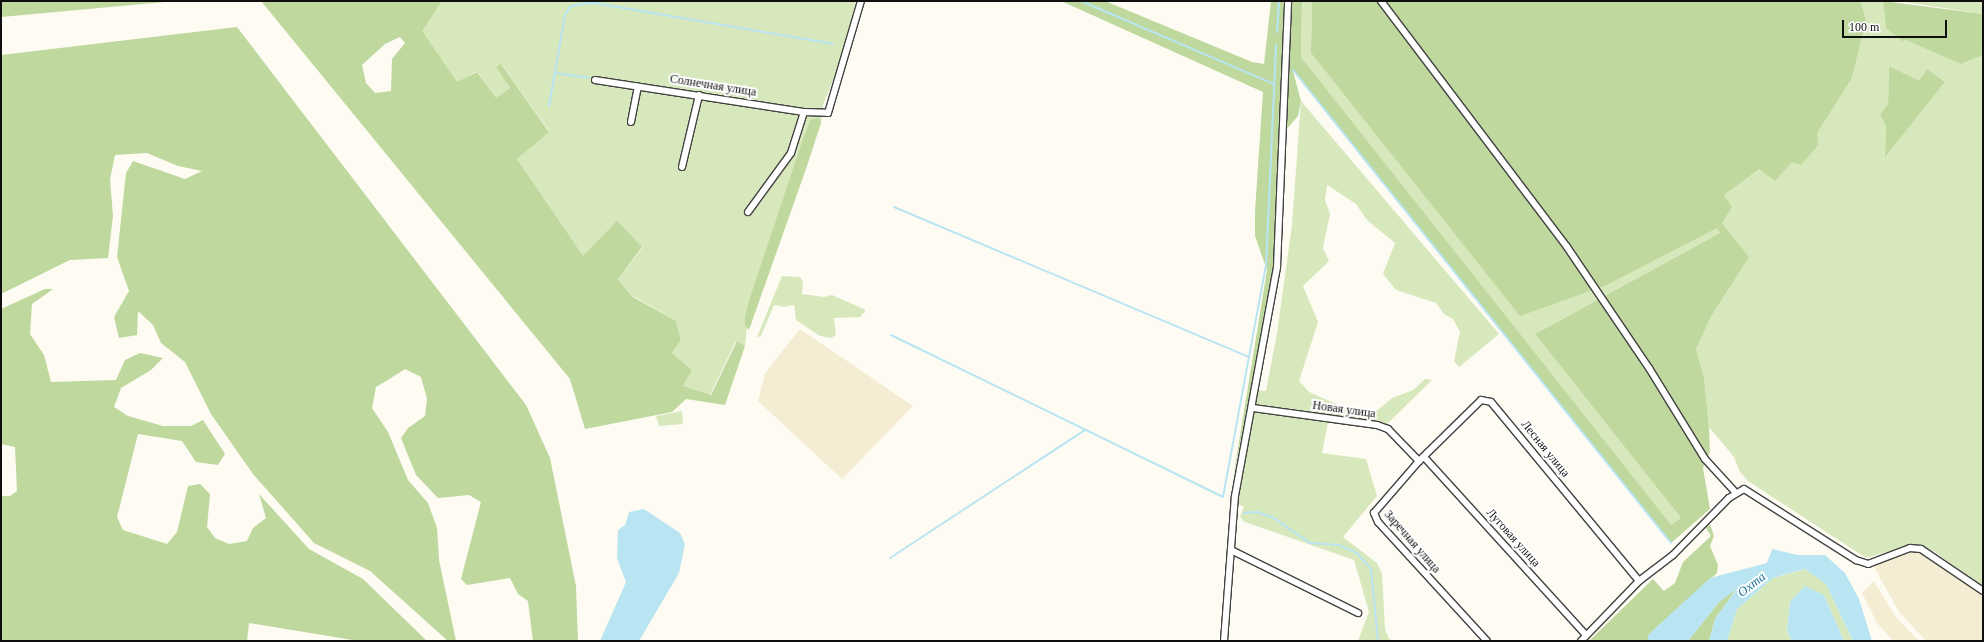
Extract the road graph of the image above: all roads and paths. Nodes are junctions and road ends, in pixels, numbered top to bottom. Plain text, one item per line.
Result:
1 (861, 1) edge
2 (1288, 1) edge
3 (1382, 1) edge
4 (595, 80) dead end
5 (638, 87) junction
6 (699, 95) junction
7 (804, 112) junction
8 (631, 122) dead end
9 (682, 167) dead end
10 (748, 212) dead end
11 (1253, 408) junction
12 (1422, 459) junction
13 (1736, 493) junction
14 (1231, 550) junction
15 (1639, 581) junction
16 (1983, 591) edge
17 (1358, 613) dead end
18 (1586, 635) junction
19 (1224, 641) edge
20 (1487, 641) edge
21 (1581, 641) edge

1 - 7 street, Солнечная улица
2 - 11 street
3 - 13 street
4 - 5 street, Солнечная улица
5 - 6 street, Солнечная улица
5 - 8 street
6 - 7 street, Солнечная улица
6 - 9 street
7 - 10 street
11 - 12 street, Новая улица
11 - 14 street
12 - 15 street, Лесная улица
12 - 18 street, Луговая улица
12 - 20 street, Заречная улица
13 - 15 street
13 - 16 street
14 - 17 street
14 - 19 street
15 - 18 street
18 - 21 street

